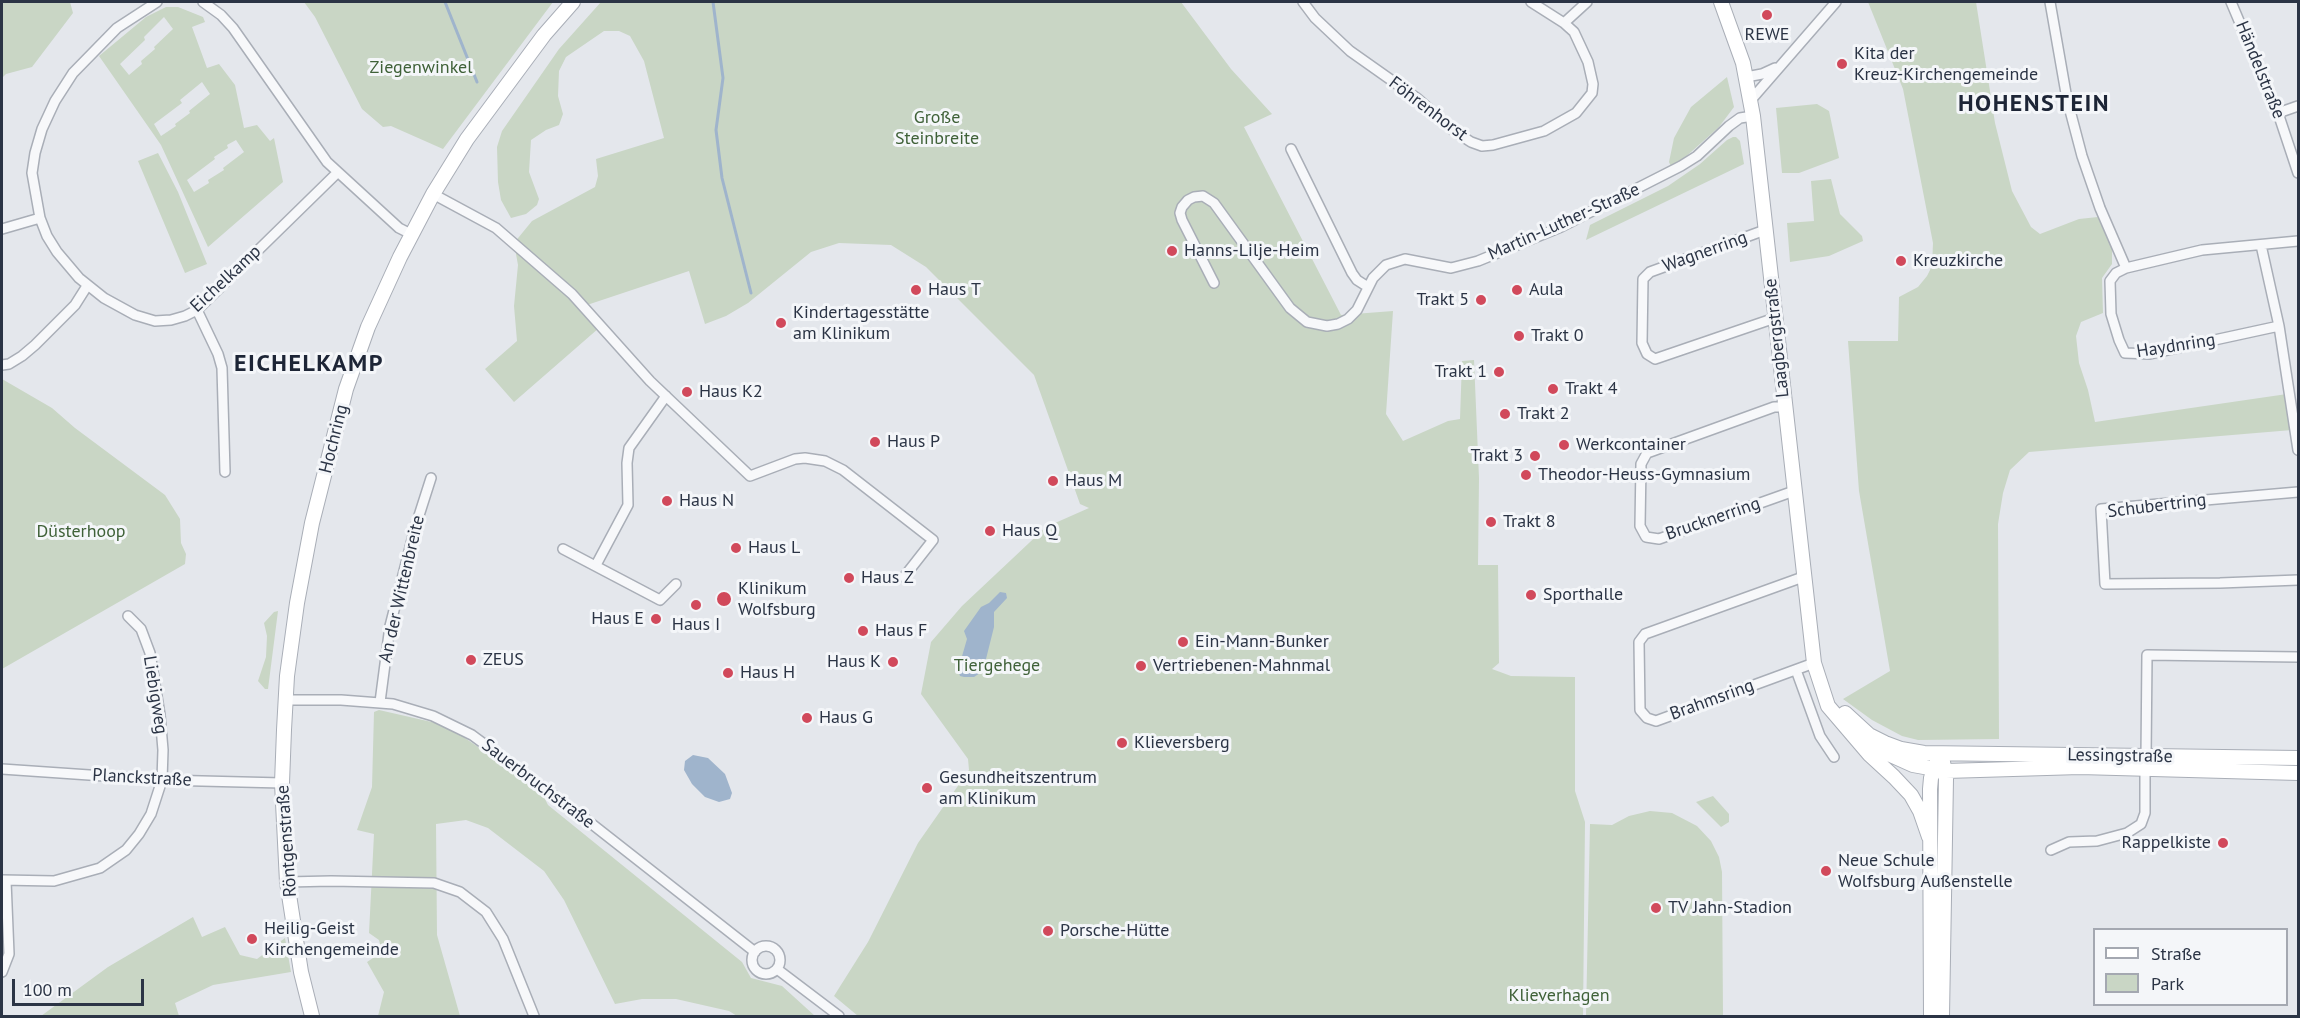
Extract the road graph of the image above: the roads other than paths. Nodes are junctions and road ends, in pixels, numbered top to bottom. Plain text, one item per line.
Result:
1 (157, 2) edge
2 (203, 2) edge
3 (573, 2) edge
4 (1303, 2) edge
5 (1531, 2) edge
6 (1587, 2) edge
7 (1721, 2) edge
8 (1836, 2) edge
9 (2050, 2) edge
10 (2231, 2) edge
11 (1564, 23) junction
12 (1777, 67) junction
13 (1746, 76) junction
14 (1750, 101) junction
15 (2298, 106) edge
16 (2278, 113) junction
17 (1753, 116) junction
18 (1291, 148) dead end
19 (337, 173) junction
20 (2298, 173) edge
21 (433, 194) junction
22 (40, 218) junction
23 (2, 229) edge
24 (1765, 230) junction
25 (411, 234) junction
26 (2298, 241) edge
27 (2261, 245) junction
28 (2126, 268) junction
29 (1214, 282) dead end
30 (87, 285) junction
31 (1368, 287) junction
32 (197, 310) junction
33 (1775, 318) junction
34 (2279, 327) junction
35 (2, 365) edge
36 (666, 396) junction
37 (1784, 406) junction
38 (2298, 450) edge
39 (225, 472) dead end
40 (431, 478) dead end
41 (1794, 491) junction
42 (2298, 492) edge
43 (563, 549) dead end
44 (596, 565) junction
45 (904, 577) dead end
46 (1803, 577) junction
47 (2298, 580) edge
48 (676, 584) dead end
49 (128, 616) dead end
50 (2298, 657) edge
51 (1814, 663) junction
52 (1796, 670) junction
53 (1819, 678) junction
54 (286, 700) junction
55 (380, 702) junction
56 (1849, 730) junction
57 (1941, 754) junction
58 (1834, 757) dead end
59 (2298, 758) edge
60 (2146, 763) junction
61 (2, 768) edge
62 (1940, 770) junction
63 (2298, 773) edge
64 (162, 780) junction
65 (282, 783) junction
66 (1929, 837) junction
67 (2051, 850) dead end
68 (4, 881) edge
69 (287, 882) junction
70 (755, 951) junction
71 (777, 969) junction
72 (2, 972) edge
73 (312, 1017) edge
74 (534, 1017) edge
75 (839, 1017) edge
76 (1931, 1017) edge
77 (1942, 1017) edge

1 - 22 street, Eichelkamp
2 - 19 street
3 - 21 street, Hochring
4 - 11 street, Föhrenhorst
5 - 11 street, Föhrenhorst
6 - 11 street
7 - 13 street, Laagbergstraße
8 - 12 street
9 - 28 street
10 - 16 street, Händelstraße
12 - 13 street
12 - 14 street
13 - 14 street, Laagbergstraße
14 - 17 street, Laagbergstraße
15 - 16 street
16 - 20 street, Händelstraße
17 - 24 street, Laagbergstraße
17 - 31 street, Martin-Luther-Straße
18 - 31 street
19 - 25 street
19 - 32 street, Eichelkamp
21 - 25 street, Hochring
21 - 36 street
22 - 23 street
22 - 30 street, Eichelkamp
24 - 33 street, Laagbergstraße
24 - 33 street, Wagnerring
25 - 54 street, Hochring
26 - 27 street
27 - 28 street
27 - 34 street
28 - 34 street, Haydnring
29 - 31 street, Martin-Luther-Straße
30 - 32 street, Eichelkamp
30 - 35 street
32 - 39 street
33 - 37 street, Laagbergstraße
34 - 38 street
36 - 44 street
36 - 45 street
37 - 41 street, Laagbergstraße
37 - 41 street, Brucknerring
40 - 55 street, An der Wittenbreite
41 - 46 street, Laagbergstraße
42 - 47 street, Schubertring
43 - 44 street
44 - 48 street
46 - 51 street, Laagbergstraße
46 - 52 street, Brahmsring
49 - 64 street, Liebigweg
50 - 60 street
51 - 52 street, Brahmsring
51 - 53 street, Laagbergstraße
52 - 58 street
53 - 56 street, Laagbergstraße
53 - 57 street, Laagbergstraße
54 - 55 street, Sauerbruchstraße
54 - 65 street, Röntgenstraße
55 - 70 street, Sauerbruchstraße
56 - 62 street, Laagbergstraße
56 - 66 street, Laagbergstraße
57 - 60 street, Lessingstraße
57 - 62 street
59 - 60 street, Lessingstraße
60 - 62 street, Lessingstraße
60 - 63 street, Lessingstraße
60 - 67 street, Lessingstraße
61 - 64 street, Planckstraße
62 - 66 street
62 - 77 street
64 - 65 street, Planckstraße
64 - 68 street, Liebigweg
65 - 69 street, Röntgenstraße
66 - 76 street
68 - 72 street
69 - 73 street, Röntgenstraße
69 - 74 street
70 - 71 street, Sauerbruchstraße
70 - 71 street, Sauerbruchstraße
71 - 75 street, Sauerbruchstraße

